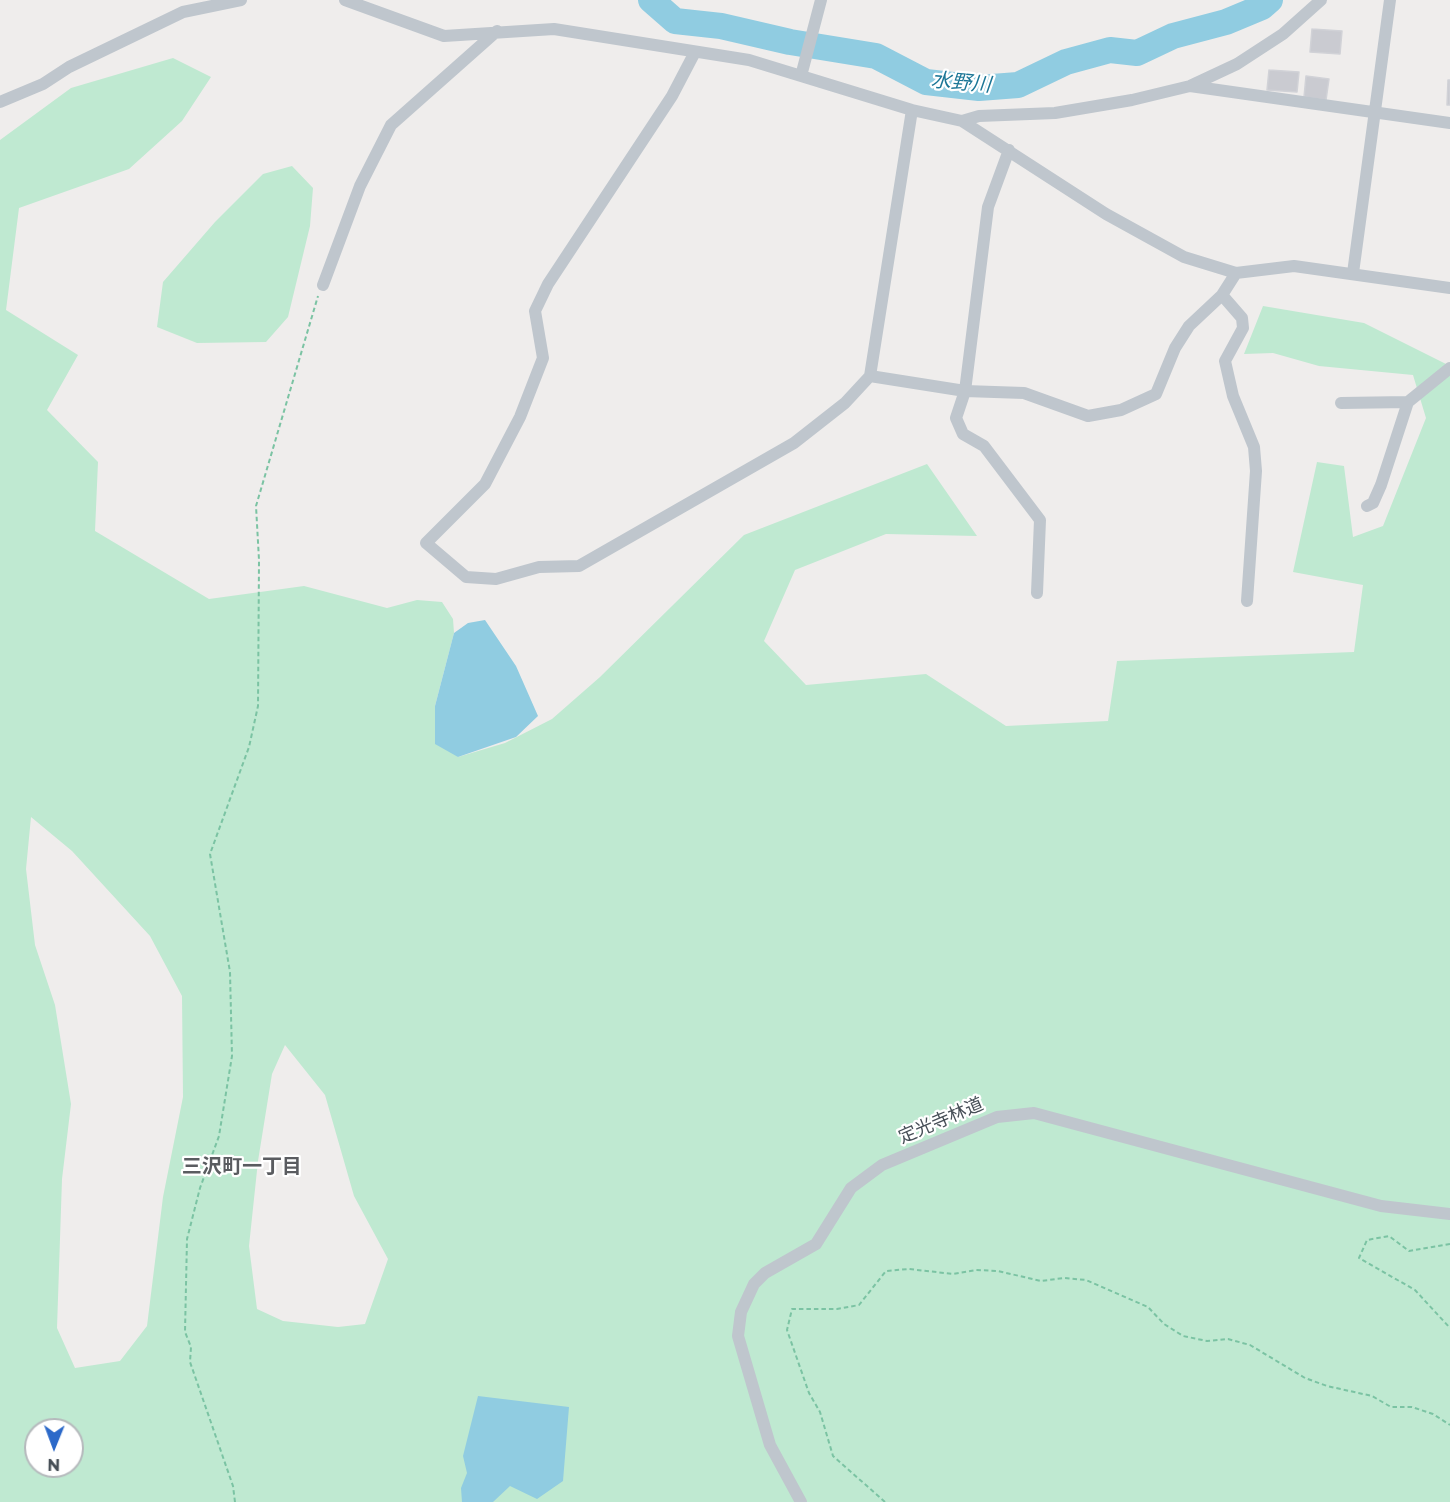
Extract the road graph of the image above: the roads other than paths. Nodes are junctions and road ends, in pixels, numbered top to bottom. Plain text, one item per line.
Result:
1 (241, 0) edge
2 (345, 0) edge
3 (821, 0) edge
4 (1321, 0) edge
5 (1390, 0) edge
6 (497, 32) junction
7 (695, 52) junction
8 (802, 72) junction
9 (1190, 86) junction
10 (0, 102) edge
11 (912, 110) junction
12 (1374, 112) junction
13 (962, 121) junction
14 (1450, 123) edge
15 (1009, 150) junction
16 (1236, 273) junction
17 (1353, 273) junction
18 (323, 285) road end
19 (1450, 288) edge
20 (1222, 295) junction
21 (1450, 368) edge
22 (870, 376) junction
23 (965, 391) junction
24 (1408, 402) junction
25 (1341, 403) dead end
26 (1367, 506) dead end
27 (1037, 593) dead end
28 (1248, 601) dead end
29 (1450, 1214) edge
30 (801, 1502) edge

1 - 10 street
2 - 6 street
3 - 8 street
4 - 9 street
5 - 12 street
6 - 7 street
6 - 18 street
7 - 8 street
7 - 22 street
8 - 11 street
9 - 12 street
9 - 13 street
11 - 13 street
11 - 22 street
12 - 14 street
12 - 17 street
13 - 15 street
15 - 16 street
15 - 23 street
16 - 17 street
16 - 20 street
17 - 19 street
20 - 23 street
20 - 28 street
21 - 24 street
22 - 23 street
23 - 27 street
24 - 25 street
24 - 26 street
29 - 30 street, 定光寺林道

